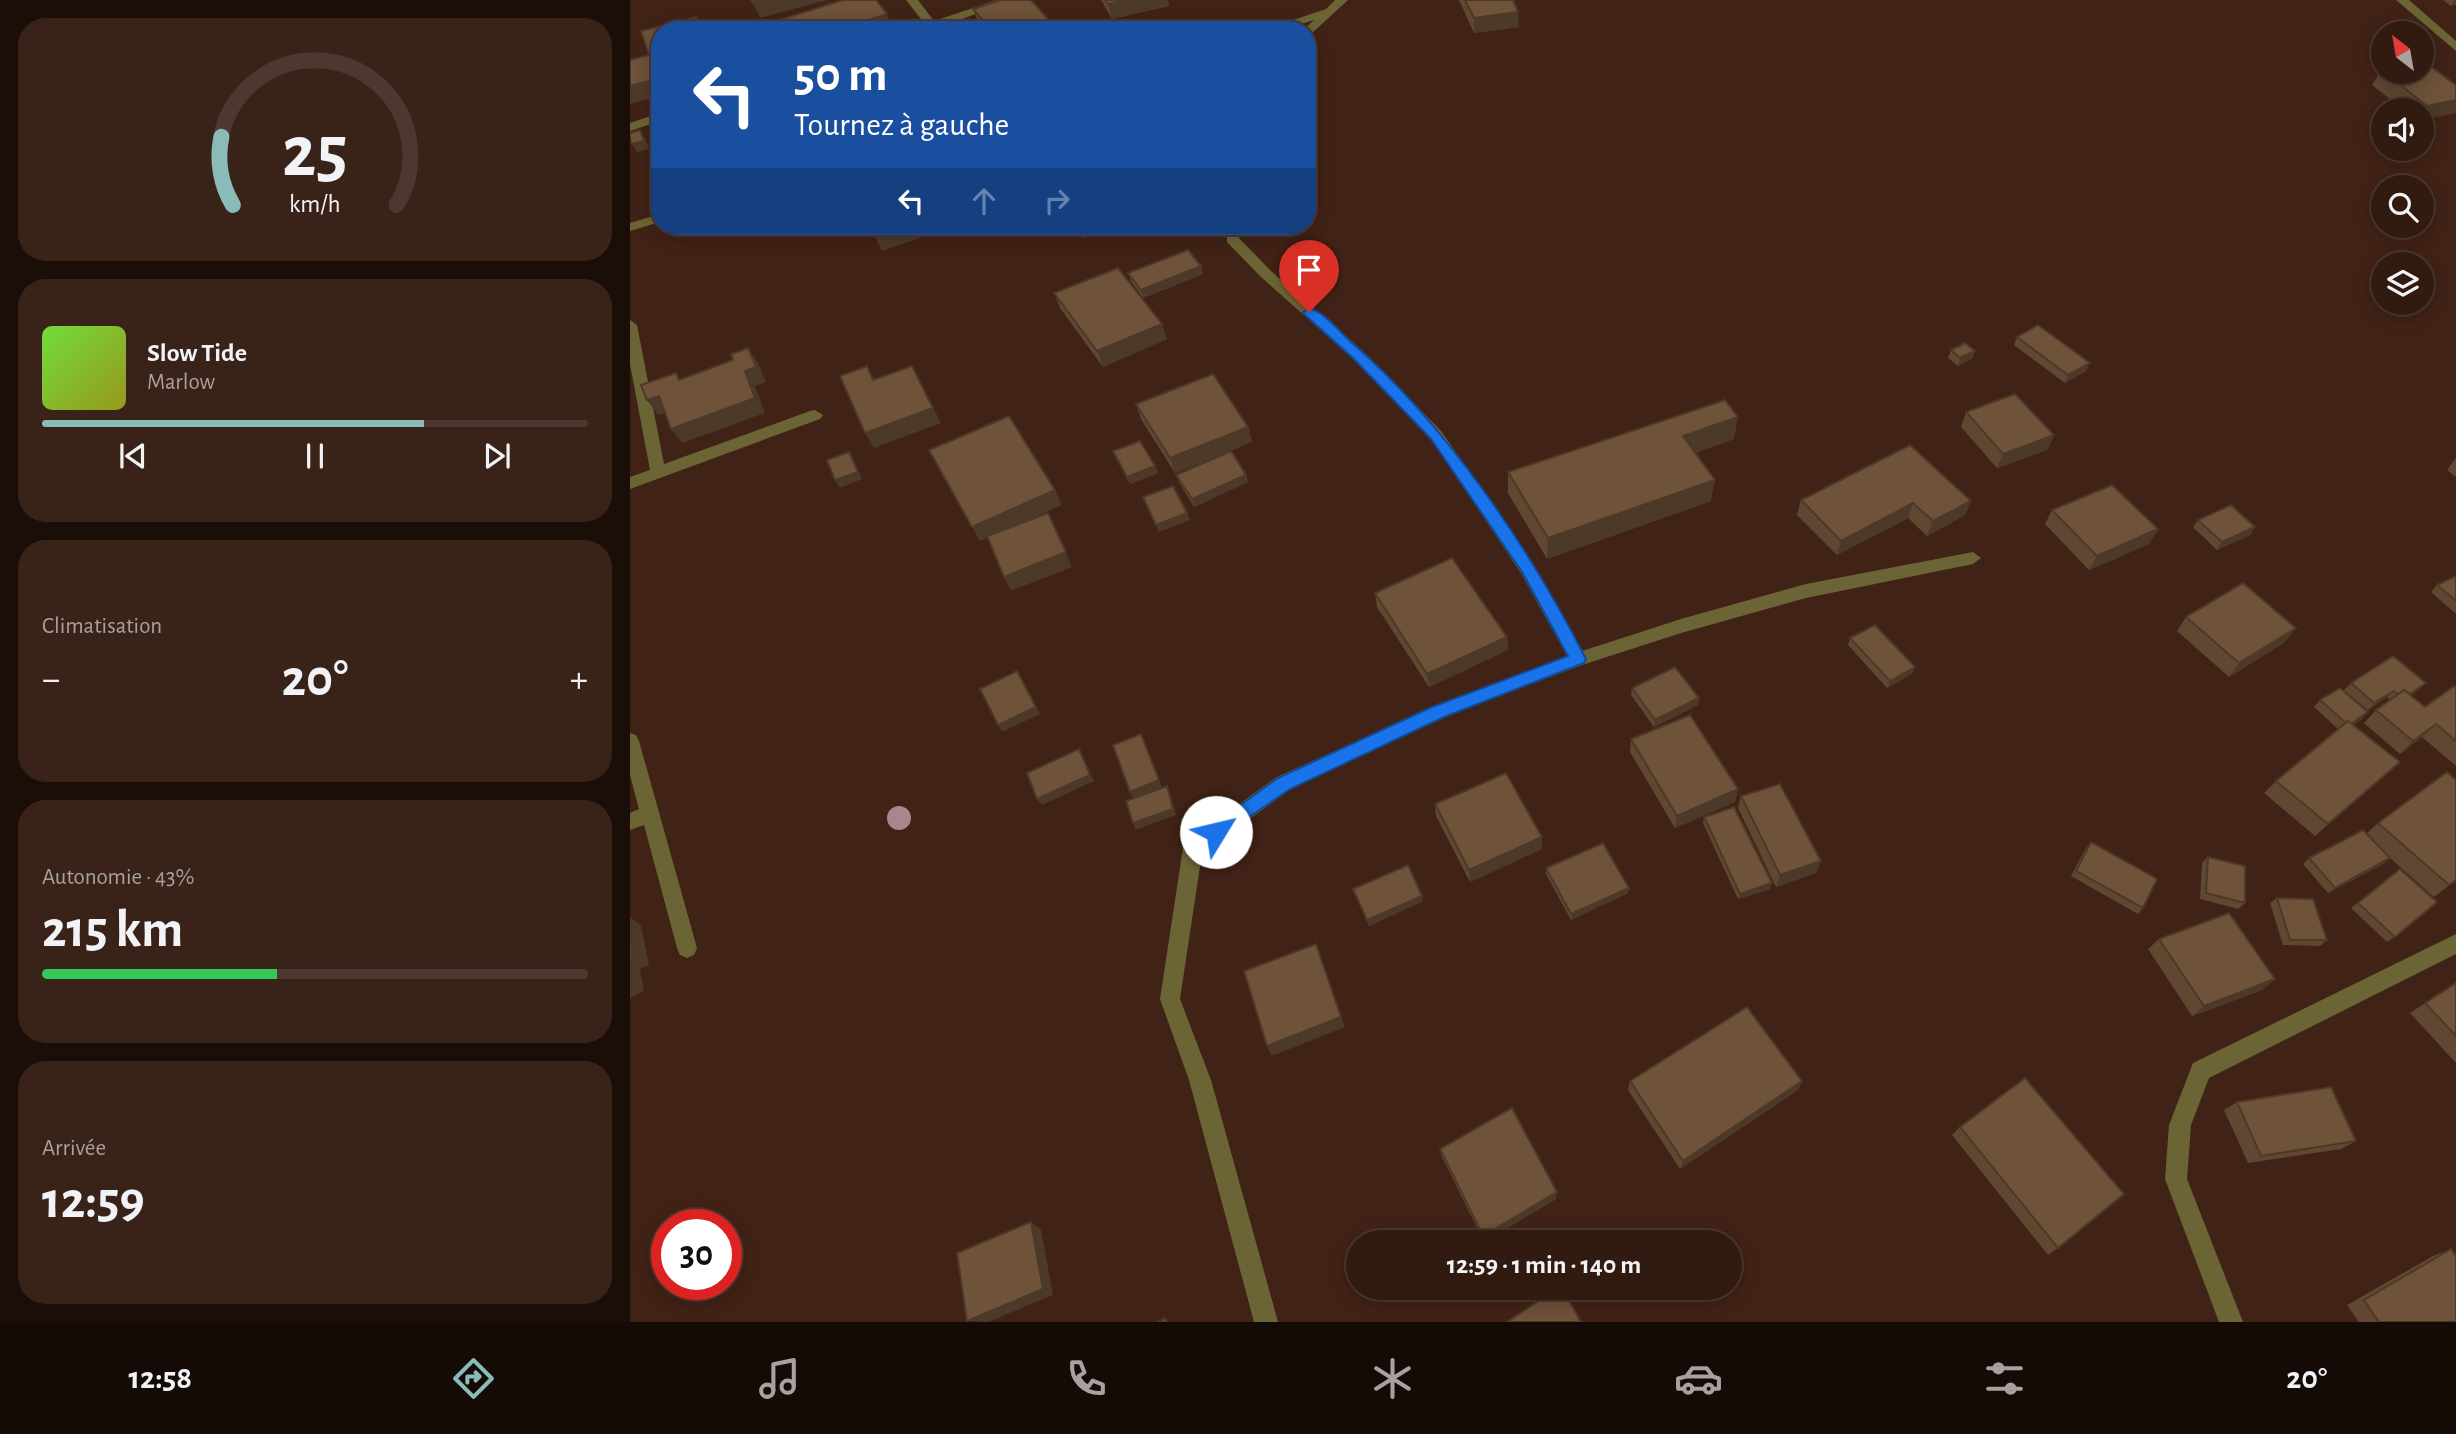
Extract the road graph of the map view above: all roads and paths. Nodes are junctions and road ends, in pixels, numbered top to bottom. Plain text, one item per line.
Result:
1 (912, 0) edge
2 (1008, 0) edge
3 (1342, 0) edge
4 (2402, 0) edge
5 (1330, 11) junction
6 (928, 21) edge
7 (947, 21) edge
8 (1298, 21) edge
9 (1316, 24) edge
10 (2456, 47) edge
11 (651, 120) edge
12 (630, 127) edge
13 (651, 221) edge
14 (630, 227) edge
15 (1233, 235) edge
16 (630, 325) edge
17 (816, 415) dead end
18 (658, 473) junction
19 (630, 483) edge
20 (1973, 558) dead end
21 (1578, 659) junction
22 (630, 741) edge
23 (649, 813) junction
24 (630, 822) edge
25 (2456, 944) edge
26 (687, 948) dead end
27 (1266, 1322) edge
28 (2231, 1322) edge

1 - 6 street
2 - 7 street
3 - 5 street
4 - 10 street
5 - 8 street
5 - 9 street
11 - 12 street
13 - 14 street
15 - 21 street
16 - 18 street
17 - 18 street
18 - 19 street
20 - 21 street
21 - 27 street
22 - 23 street
23 - 24 street
23 - 26 street
25 - 28 street

